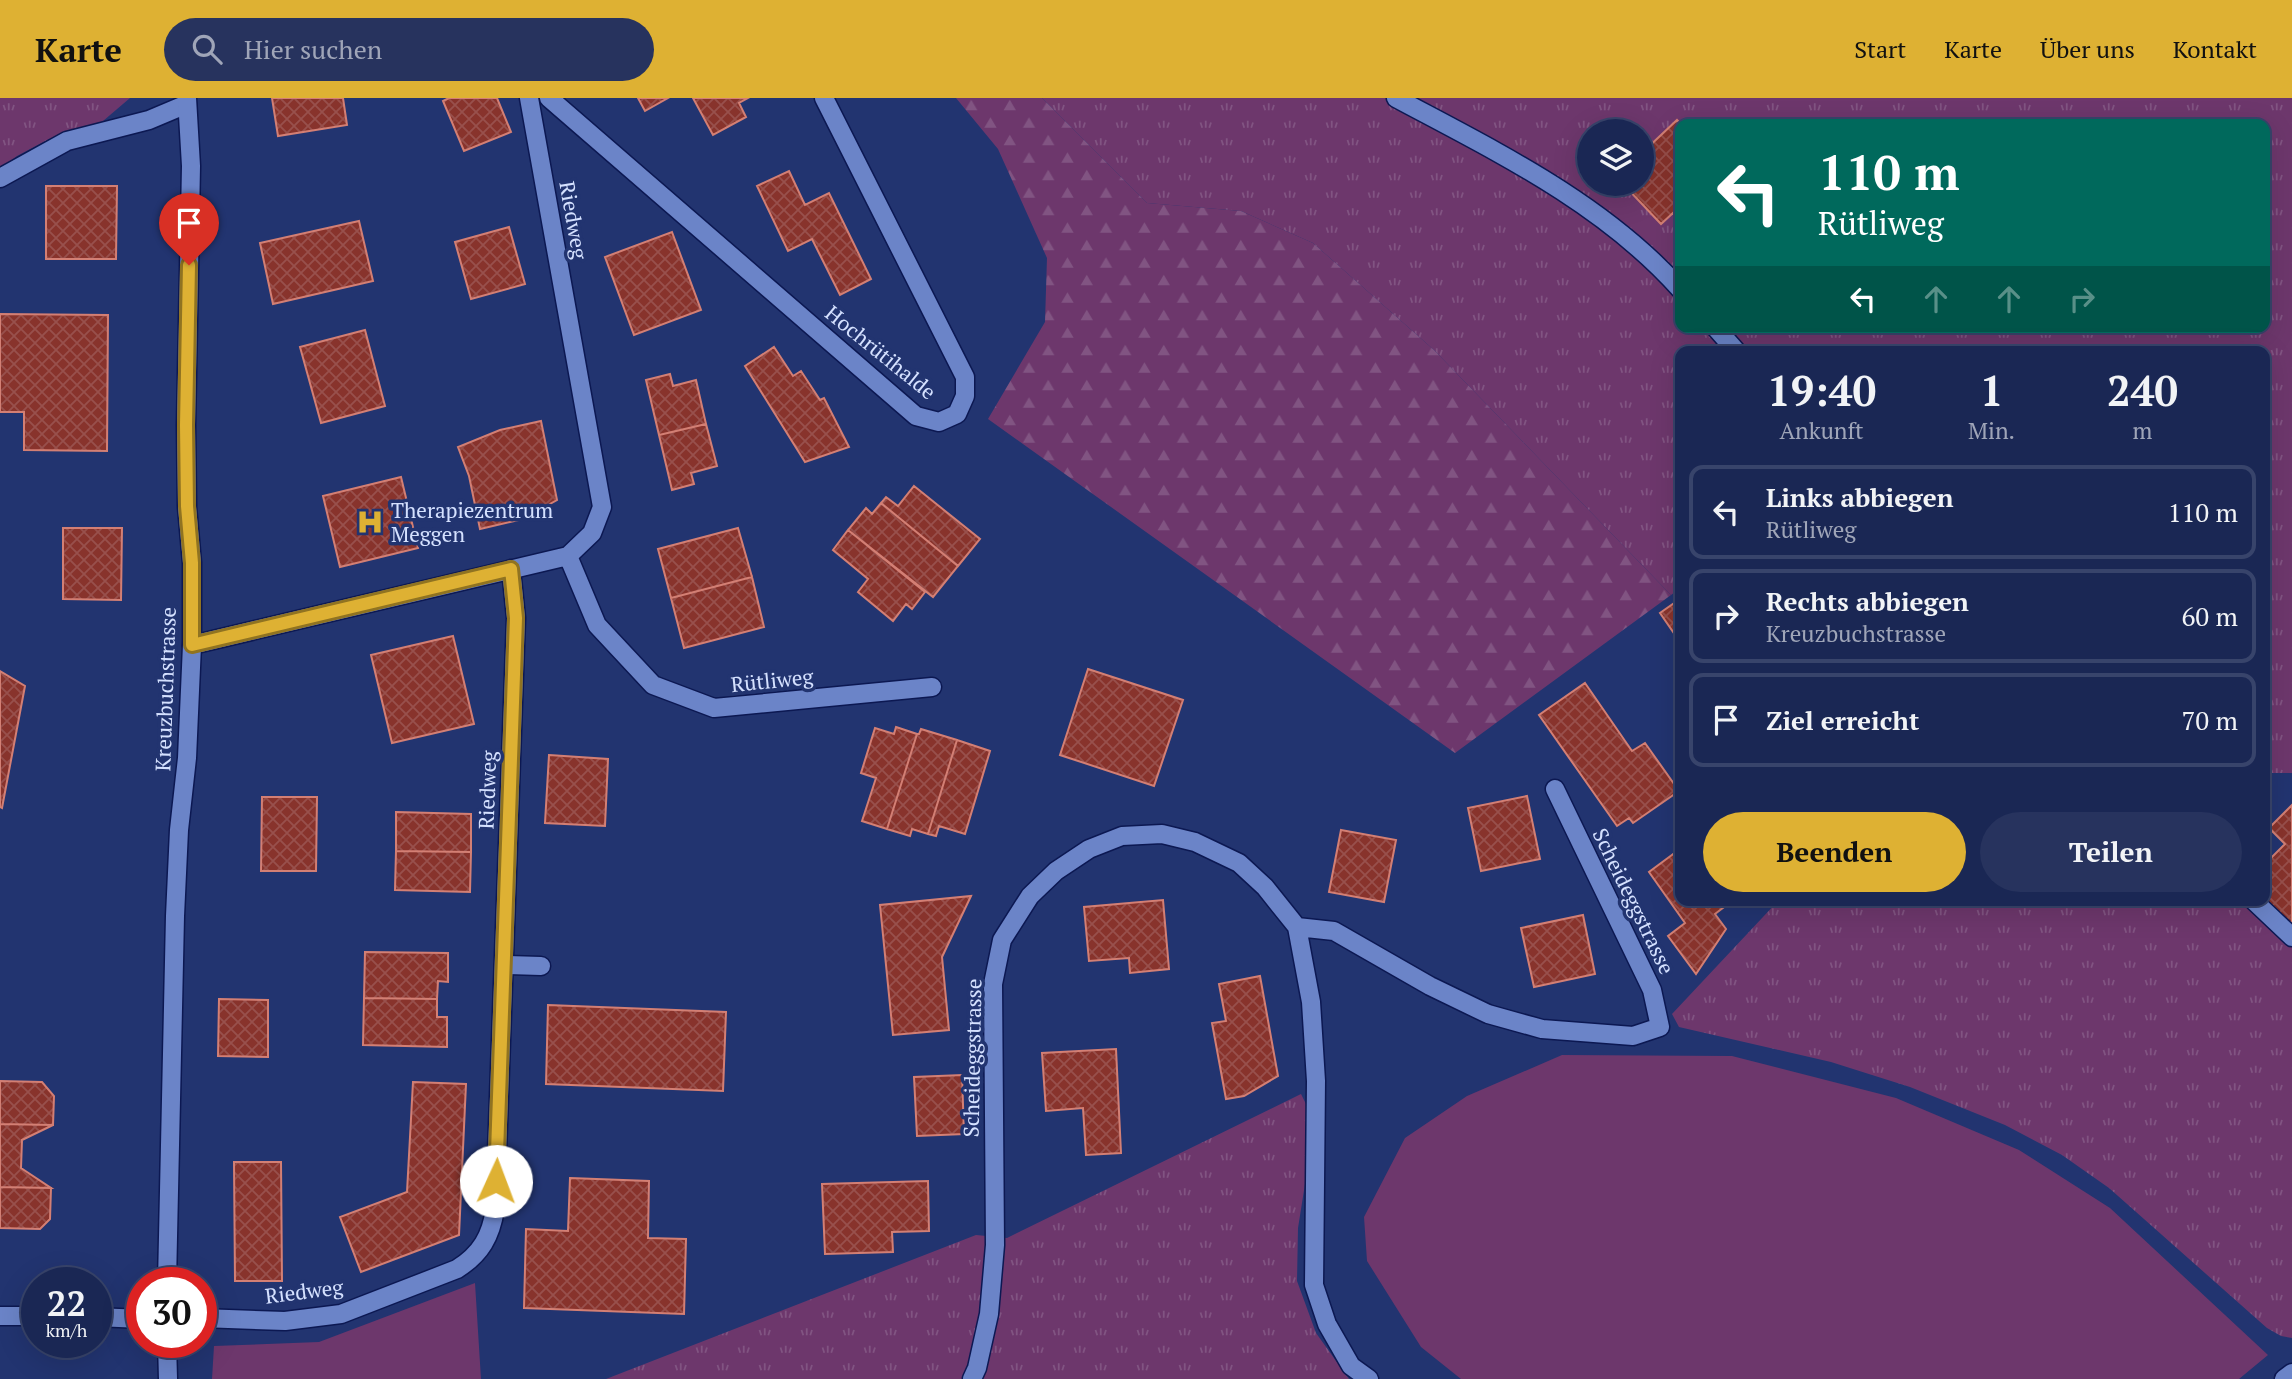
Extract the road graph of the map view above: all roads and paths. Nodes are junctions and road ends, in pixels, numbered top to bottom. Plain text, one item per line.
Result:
1 (529, 98) edge
2 (549, 98) edge
3 (824, 98) edge
4 (1396, 98) edge
5 (187, 101) edge
6 (0, 178) edge
7 (1675, 283) edge
8 (568, 555) junction
9 (511, 569) junction
10 (192, 645) junction
11 (932, 687) dead end
12 (1555, 789) dead end
13 (2258, 906) edge
14 (1297, 927) junction
15 (2292, 937) edge
16 (504, 965) junction
17 (541, 966) dead end
18 (167, 1267) edge
19 (0, 1316) edge
20 (21, 1316) edge
21 (217, 1319) edge
22 (167, 1358) edge
23 (2292, 1373) edge
24 (168, 1379) edge
25 (972, 1379) edge
26 (1369, 1379) edge
27 (2284, 1379) edge

1 - 8 street, Riedweg
2 - 3 street, Hochrütihalde
4 - 7 street
5 - 6 street
5 - 10 street, Kreuzbuchstrasse
8 - 9 street
8 - 11 street, Rütliweg
9 - 10 street
9 - 16 street, Riedweg
10 - 18 street, Kreuzbuchstrasse
12 - 14 street, Scheideggstrasse
13 - 15 street
14 - 25 street, Scheideggstrasse
14 - 26 street, Scheideggstrasse
16 - 17 street
16 - 21 street, Riedweg
19 - 20 street
22 - 24 street
23 - 27 street

